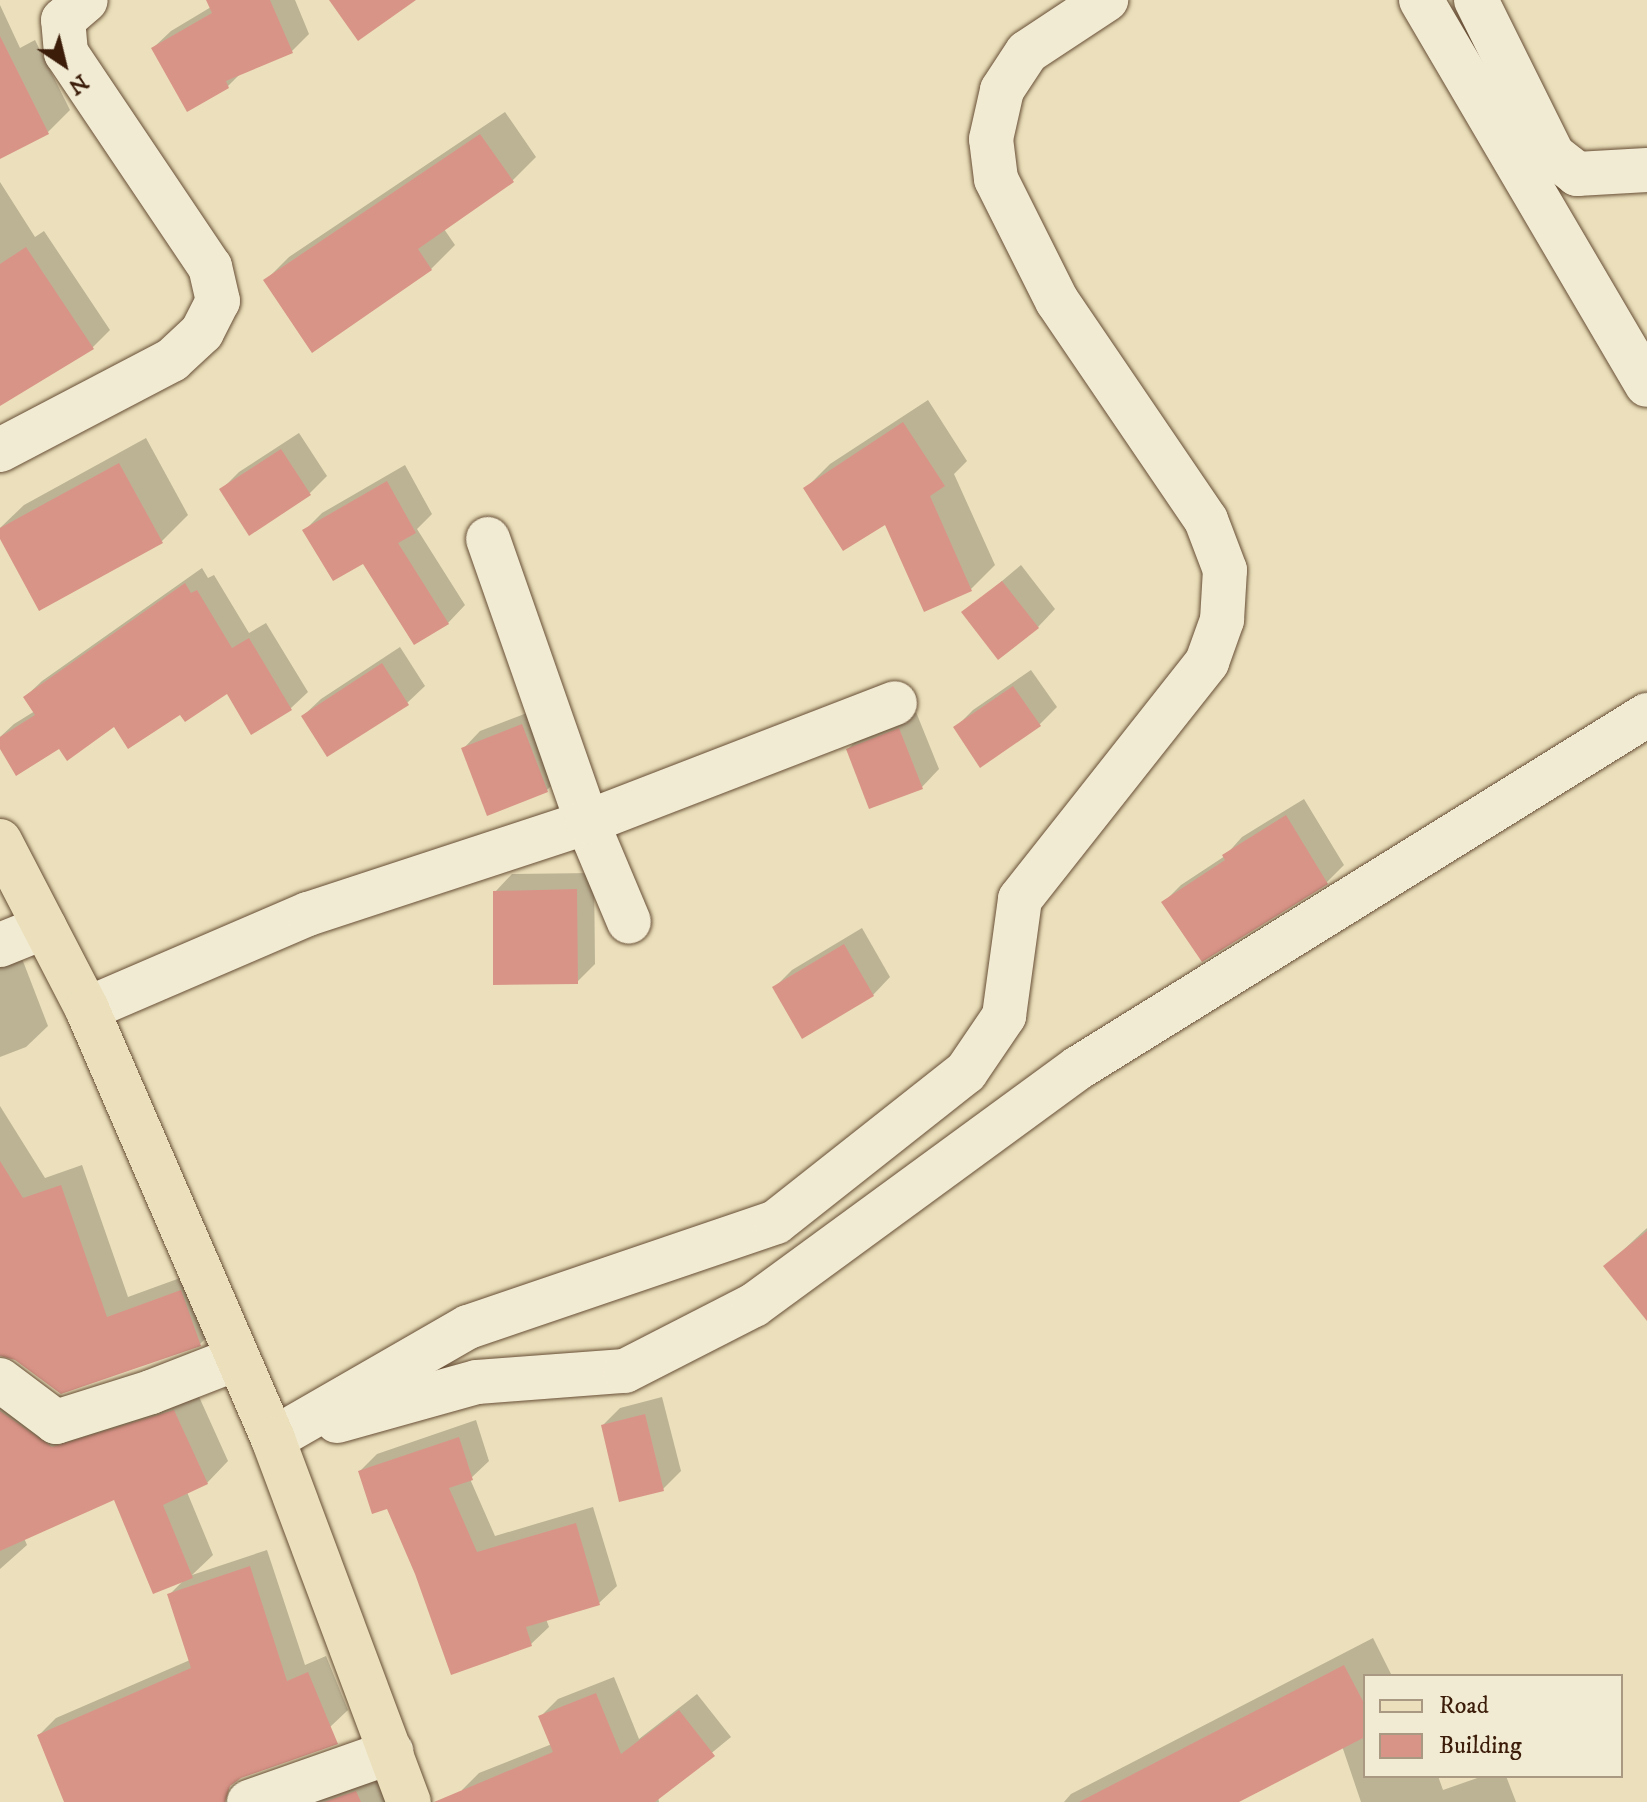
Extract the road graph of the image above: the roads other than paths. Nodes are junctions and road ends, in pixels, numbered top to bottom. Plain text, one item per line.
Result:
1 (86, 0) edge
2 (1106, 0) edge
3 (1421, 0) edge
4 (1476, 0) edge
5 (1647, 170) edge
6 (1647, 385) edge
7 (0, 450) edge
8 (488, 539) dead end
9 (895, 703) dead end
10 (1647, 715) edge
11 (587, 822) junction
12 (0, 841) edge
13 (629, 922) dead end
14 (45, 927) junction
15 (0, 945) edge
16 (87, 1009) junction
17 (238, 1358) junction
18 (0, 1380) edge
19 (273, 1439) junction
20 (391, 1752) junction
21 (249, 1802) edge
22 (409, 1802) edge

1 - 7 street
2 - 19 street
3 - 6 street
4 - 5 street
8 - 11 street
9 - 11 street
10 - 19 street
11 - 13 street
11 - 16 street
12 - 14 main road
14 - 15 street
14 - 16 main road
16 - 17 main road
17 - 18 street
17 - 19 main road
19 - 20 main road
20 - 21 street
20 - 22 main road

